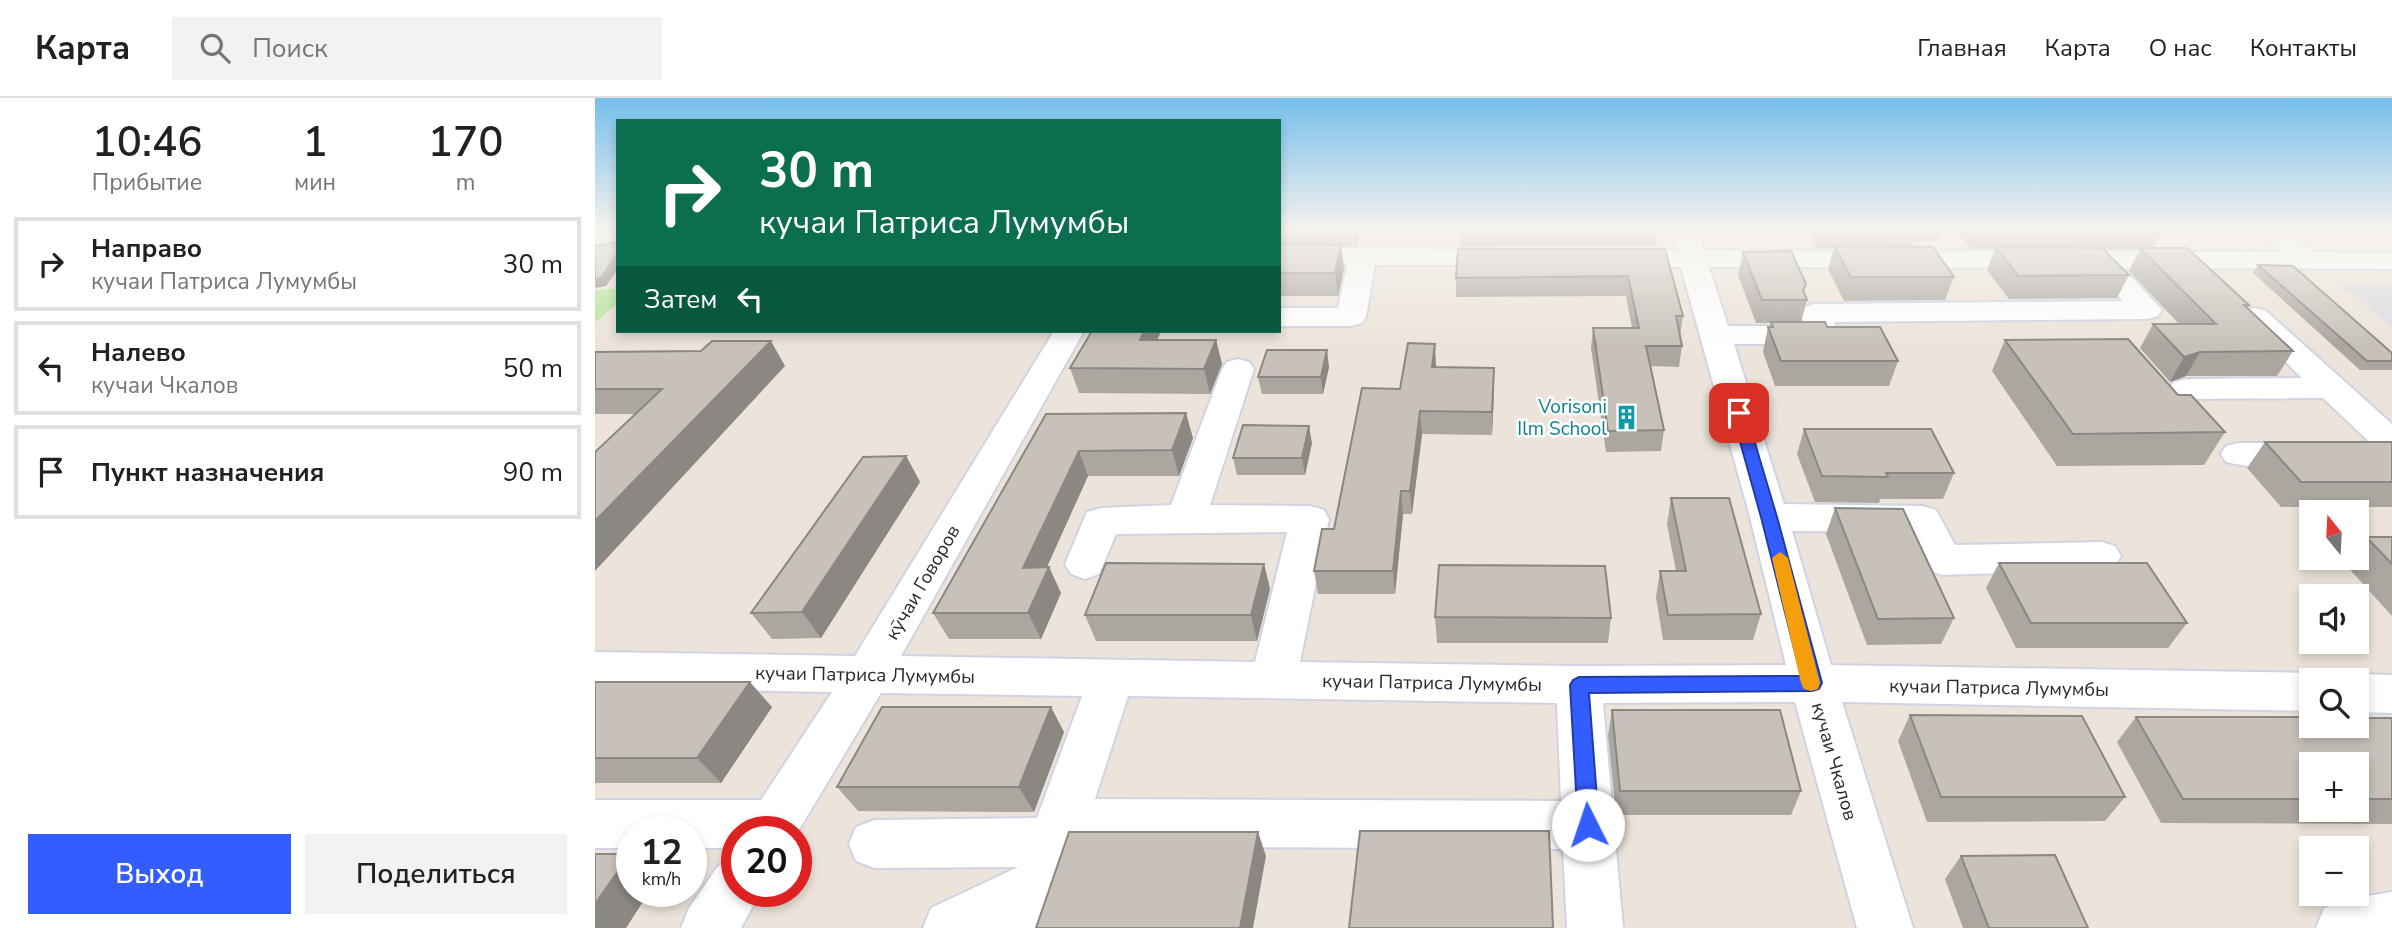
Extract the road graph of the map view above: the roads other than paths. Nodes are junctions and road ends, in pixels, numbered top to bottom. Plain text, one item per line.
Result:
1 (1361, 268) edge
2 (1695, 268) edge
3 (2103, 268) edge
4 (2200, 268) edge
5 (1281, 317) edge
6 (1068, 333) edge
7 (1716, 335) junction
8 (1238, 369) dead end
9 (2333, 388) junction
10 (2186, 389) dead end
11 (2392, 443) edge
12 (2239, 454) dead end
13 (2392, 454) edge
14 (1769, 517) junction
15 (1186, 518) junction
16 (2101, 556) dead end
17 (1085, 564) dead end
18 (595, 670) edge
19 (868, 674) junction
20 (1112, 677) junction
21 (1274, 679) junction
22 (1812, 683) junction
23 (1579, 685) junction
24 (2299, 692) edge
25 (2369, 693) edge
26 (2392, 694) edge
27 (779, 816) edge
28 (595, 824) edge
29 (1588, 825) junction
30 (721, 827) edge
31 (875, 844) dead end
32 (1045, 869) edge
33 (722, 907) edge
34 (2392, 919) edge
35 (709, 928) edge
36 (951, 928) edge
37 (1595, 928) edge
38 (1885, 928) edge
39 (2344, 928) edge

1 - 5 street
2 - 7 street, кучаи Чкалов
3 - 7 street
4 - 9 street
6 - 19 street, кӯчаи Говоров
7 - 14 street, кучаи Чкалов
8 - 15 street
9 - 10 street
9 - 11 street
12 - 13 street
14 - 16 street
14 - 22 street, кучаи Чкалов
15 - 17 street
15 - 21 street
18 - 19 street, кучаи Патриса Лумумбы
19 - 20 street, кучаи Патриса Лумумбы
19 - 27 street, кӯчаи Говоров
20 - 21 street, кучаи Патриса Лумумбы
20 - 32 street
21 - 23 street, кучаи Патриса Лумумбы
22 - 23 street, кучаи Патриса Лумумбы
22 - 24 street, кучаи Патриса Лумумбы
22 - 38 street, кучаи Чкалов
23 - 29 street
25 - 26 street
28 - 30 street
29 - 32 street
29 - 37 street
31 - 32 street
32 - 36 street
33 - 35 street
34 - 39 street

